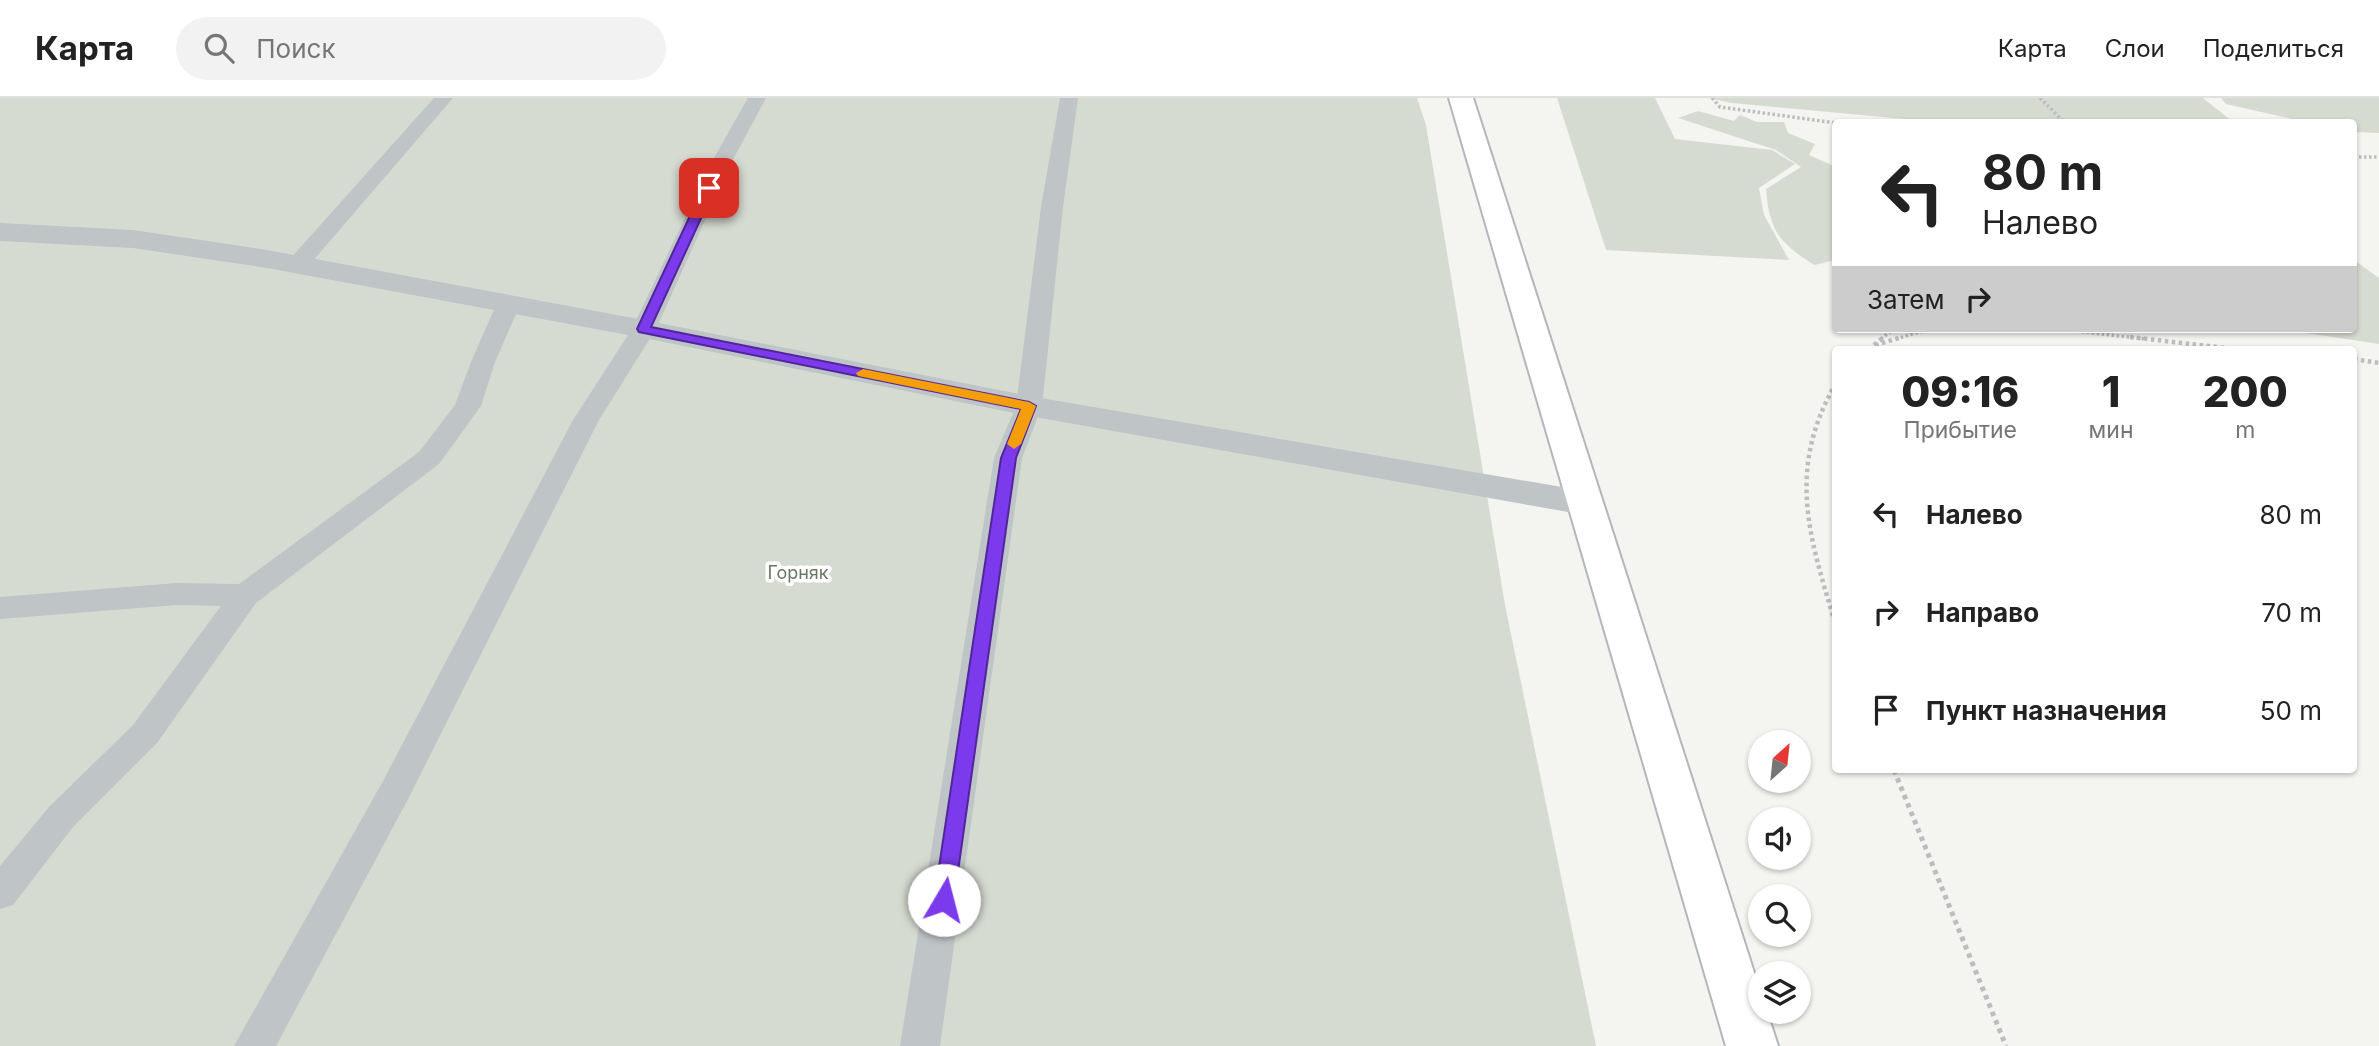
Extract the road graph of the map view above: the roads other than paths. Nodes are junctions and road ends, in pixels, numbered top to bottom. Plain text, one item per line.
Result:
1 (444, 98) edge
2 (757, 98) edge
3 (1069, 98) edge
4 (1461, 98) edge
5 (0, 232) edge
6 (297, 265) junction
7 (508, 305) junction
8 (644, 329) junction
9 (1029, 406) junction
10 (1585, 503) junction
11 (245, 595) junction
12 (0, 608) edge
13 (0, 893) edge
14 (254, 1046) edge
15 (920, 1046) edge
16 (1752, 1046) edge

1 - 6 lane
2 - 8 lane
3 - 9 lane
4 - 10 main road
5 - 6 street
6 - 7 street
7 - 8 street
7 - 11 lane
8 - 9 street
8 - 14 lane
9 - 10 street
9 - 15 lane
10 - 16 main road
11 - 12 lane
11 - 13 lane

